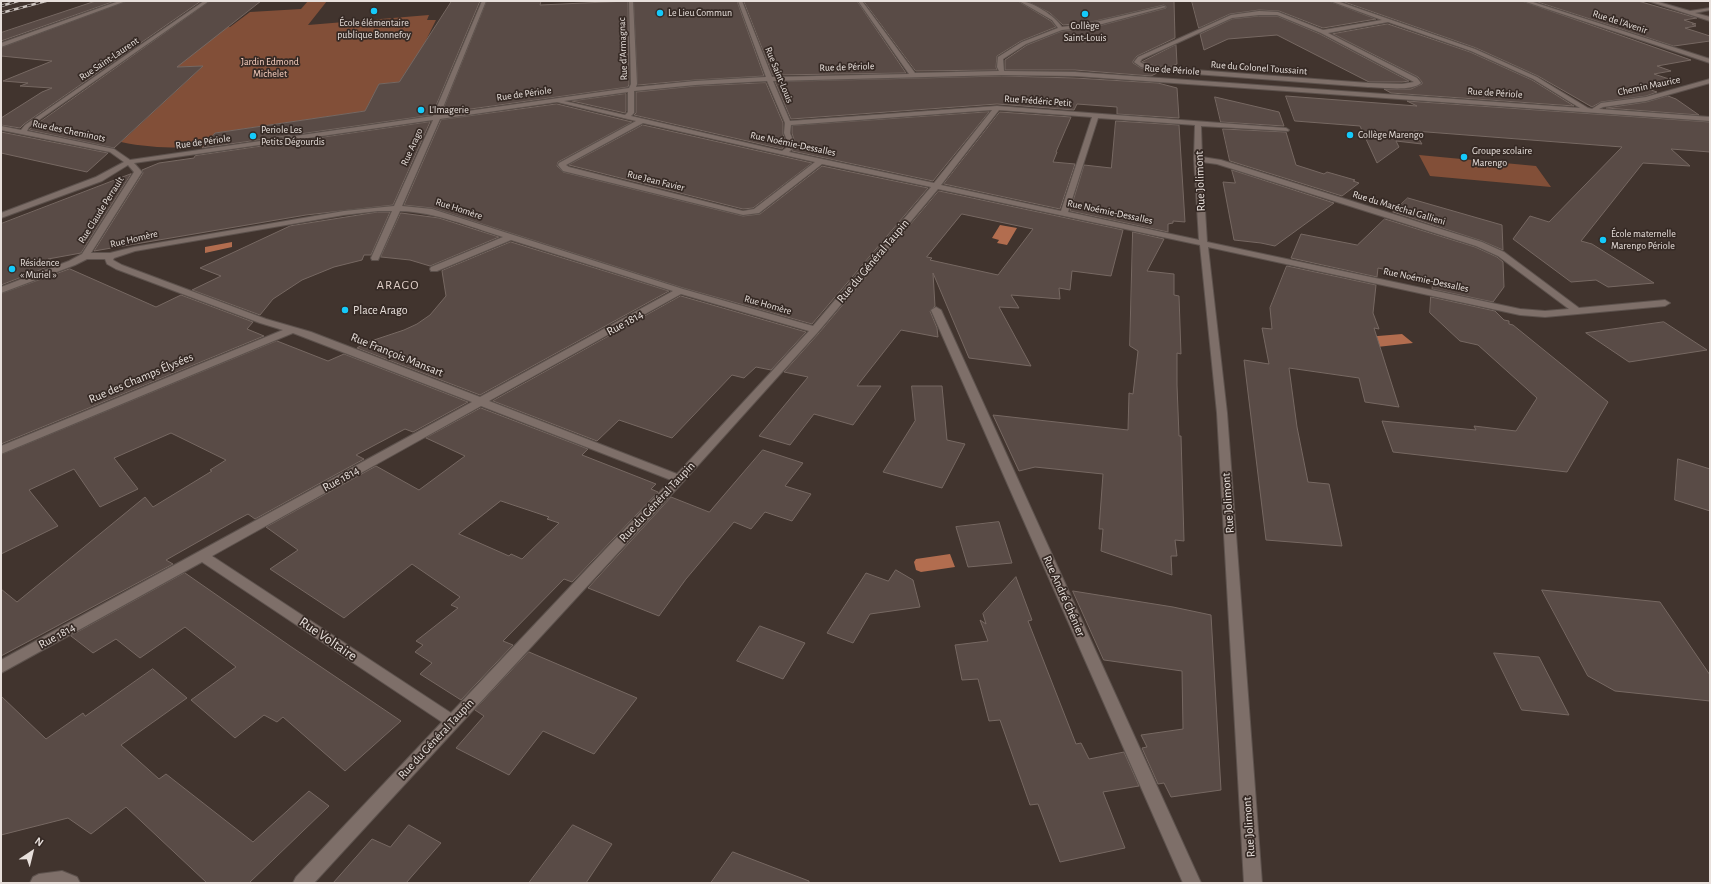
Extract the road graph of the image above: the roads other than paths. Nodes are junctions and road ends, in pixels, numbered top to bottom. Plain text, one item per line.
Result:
1 (124, 1) edge
2 (207, 1) edge
3 (484, 1) edge
4 (632, 1) edge
5 (740, 1) edge
6 (860, 1) edge
7 (1021, 1) edge
8 (1332, 1) edge
9 (1525, 1) edge
10 (1650, 1) edge
11 (1164, 7) dead end
12 (1710, 9) edge
13 (1688, 12) junction
14 (1710, 18) edge
15 (1390, 20) junction
16 (1061, 29) junction
17 (1323, 32) junction
18 (1, 45) edge
19 (1710, 61) edge
20 (1002, 73) junction
21 (913, 75) junction
22 (769, 79) junction
23 (1710, 81) edge
24 (634, 89) junction
25 (553, 100) junction
26 (997, 108) junction
27 (1593, 111) junction
28 (1096, 115) junction
29 (437, 117) junction
30 (626, 117) junction
31 (1710, 119) edge
32 (641, 121) junction
33 (788, 123) junction
34 (1198, 124) junction
35 (1, 128) edge
36 (1286, 130) dead end
37 (23, 132) junction
38 (783, 153) junction
39 (1198, 159) junction
40 (129, 162) junction
41 (821, 162) junction
42 (937, 185) junction
43 (397, 207) junction
44 (1064, 213) junction
45 (1, 216) edge
46 (509, 238) junction
47 (1204, 243) junction
48 (85, 256) junction
49 (110, 256) junction
50 (374, 258) dead end
51 (434, 269) dead end
52 (1, 290) edge
53 (680, 291) junction
54 (1665, 303) dead end
55 (936, 310) dead end
56 (1577, 311) junction
57 (291, 330) junction
58 (815, 330) junction
59 (481, 402) junction
60 (1, 450) edge
61 (679, 479) junction
62 (203, 556) junction
63 (1, 667) edge
64 (452, 722) junction
65 (39, 883) edge
66 (71, 883) edge
67 (302, 883) edge
68 (1192, 883) edge
69 (1253, 883) edge

1 - 18 street
2 - 37 street, Rue Saint-Laurent
3 - 29 street, Rue Arago
4 - 24 street, Rue d'Armagnac
5 - 22 street, Rue Saint-Louis
6 - 21 street
7 - 16 street
8 - 15 street
9 - 19 street, Rue de l'Avenir
10 - 13 street
11 - 16 street
12 - 13 street
13 - 14 street
15 - 17 street
15 - 27 street
16 - 20 street
17 - 17 street, Rue du Colonel Toussaint
20 - 21 street, Rue de Périole
20 - 27 street, Rue de Périole
21 - 22 street, Rue de Périole
22 - 24 street, Rue de Périole
22 - 33 street, Rue Saint-Louis
23 - 27 street, Chemin Maurice
24 - 25 street, Rue de Périole
24 - 30 street, Rue d'Armagnac
25 - 29 street, Rue de Périole
25 - 30 street, Rue Noémie-Dessalles
26 - 28 street, Rue Frédéric Petit
26 - 33 street, Rue Frédéric Petit
26 - 42 street, Rue du Général Taupin
27 - 31 street, Rue de Périole
28 - 34 street, Rue Frédéric Petit
28 - 44 street
29 - 40 street, Rue de Périole
29 - 43 street, Rue Arago
30 - 32 street, Rue Noémie-Dessalles
32 - 38 street, Rue Noémie-Dessalles
32 - 41 street, Rue Jean Favier
33 - 38 street, Rue Saint-Louis
34 - 36 street, Rue Frédéric Petit
34 - 39 street, Rue Jolimont
35 - 37 street, Rue des Cheminots
37 - 40 street, Rue des Cheminots
38 - 41 street, Rue Noémie-Dessalles
39 - 47 street, Rue Jolimont
39 - 56 street, Rue du Maréchal Gallieni
40 - 45 street, Rue de Périole
40 - 48 street, Rue Claude Perrault
41 - 42 street, Rue Noémie-Dessalles
42 - 44 street, Rue Noémie-Dessalles
42 - 58 street, Rue du Général Taupin
43 - 46 street, Rue Homère
43 - 49 street, Rue Homère
43 - 50 street, Rue Arago
44 - 47 street, Rue Noémie-Dessalles
46 - 51 street
46 - 53 street, Rue Homère
47 - 56 street, Rue Noémie-Dessalles
47 - 69 street, Rue Jolimont
48 - 49 street, Rue Homère
48 - 52 street, Rue Claude Perrault
49 - 57 street, Rue François Mansart
53 - 58 street, Rue Homère
53 - 59 street, Rue 1814
54 - 56 street, Rue Noémie-Dessalles
55 - 68 street, Rue André Chénier
57 - 59 street, Rue François Mansart
57 - 60 street, Rue des Champs Élysées
58 - 61 street, Rue du Général Taupin
59 - 61 street, Rue François Mansart
59 - 62 street, Rue 1814
61 - 64 street, Rue du Général Taupin
62 - 63 street, Rue 1814
62 - 64 street, Rue Voltaire
64 - 67 street, Rue du Général Taupin
65 - 66 street

